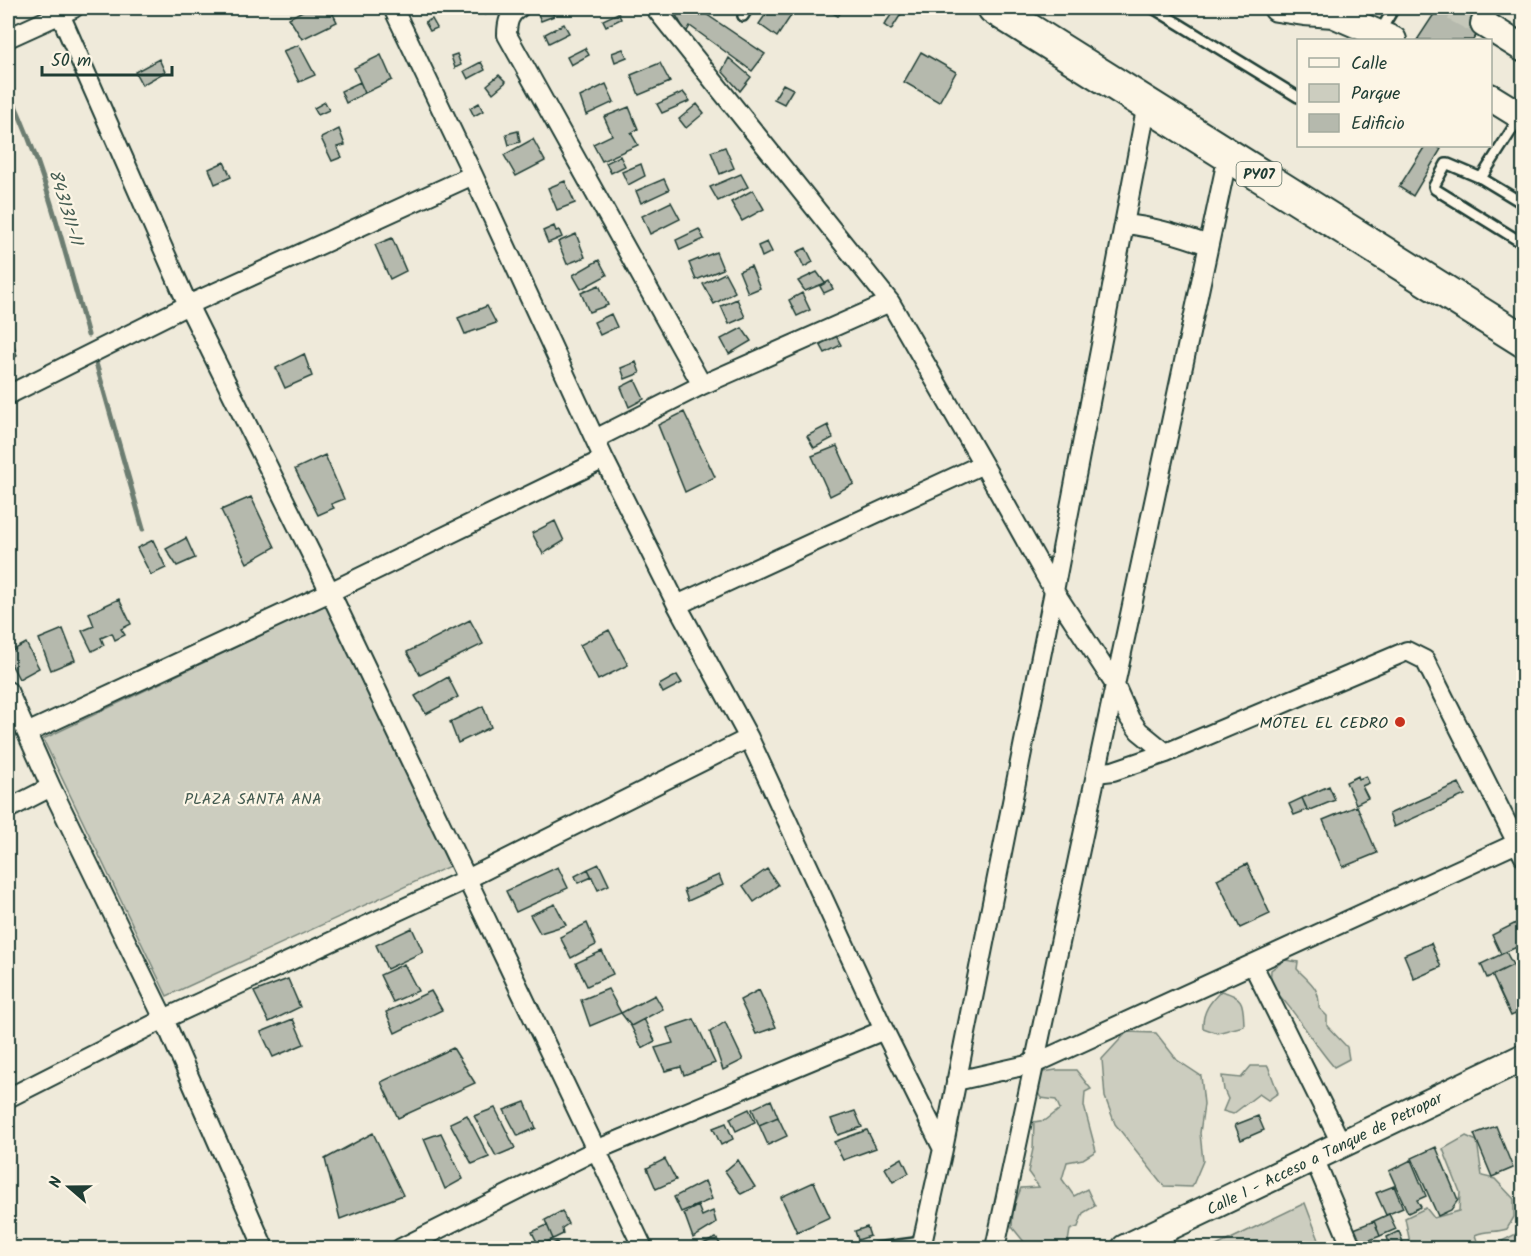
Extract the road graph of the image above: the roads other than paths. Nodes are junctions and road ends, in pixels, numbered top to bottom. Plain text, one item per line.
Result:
1 (393, 8) edge
2 (519, 8) edge
3 (655, 8) edge
4 (748, 8) edge
5 (994, 8) edge
6 (1154, 8) edge
7 (1277, 8) edge
8 (1394, 8) edge
9 (67, 11) edge
10 (1327, 11) edge
11 (743, 16) dead end
12 (1484, 24) tunnel mouth
13 (8, 38) edge
14 (1382, 38) edge
15 (1524, 49) edge
16 (1297, 96) edge
17 (1492, 98) edge
18 (1148, 104) junction
19 (1522, 115) edge
20 (1228, 155) junction
21 (473, 175) junction
22 (1481, 178) junction
23 (1524, 204) edge
24 (1125, 224) junction
25 (1524, 244) edge
26 (1208, 245) junction
27 (890, 302) junction
28 (188, 305) junction
29 (1524, 341) edge
30 (702, 385) junction
31 (8, 395) edge
32 (595, 440) junction
33 (604, 459) junction
34 (983, 464) junction
35 (1054, 591) junction
36 (330, 592) junction
37 (677, 605) junction
38 (1114, 683) junction
39 (8, 691) edge
40 (27, 733) junction
41 (749, 738) junction
42 (1166, 753) junction
43 (1096, 773) junction
44 (51, 787) junction
45 (8, 809) edge
46 (1520, 850) edge
47 (467, 879) junction
48 (1253, 965) junction
49 (165, 1019) junction
50 (884, 1030) junction
51 (1524, 1057) edge
52 (1036, 1063) junction
53 (956, 1081) junction
54 (8, 1098) edge
55 (1342, 1145) junction
56 (943, 1149) junction
57 (596, 1150) junction
58 (1314, 1158) junction
59 (922, 1245) edge
60 (264, 1248) edge
61 (401, 1248) edge
62 (643, 1248) edge
63 (877, 1248) edge
64 (995, 1248) edge
65 (1125, 1248) edge
66 (1352, 1248) edge

1 - 21 street
2 - 30 street
3 - 27 street
4 - 11 lane
5 - 18 highway, PY07
6 - 16 lane
7 - 10 street
8 - 14 lane
9 - 13 street
9 - 28 street
10 - 14 street
12 - 15 street
17 - 19 street
18 - 20 highway, PY07
18 - 24 street
19 - 22 lane
20 - 26 street
20 - 29 highway, PY07
21 - 28 street
21 - 32 street
22 - 23 lane
22 - 25 lane
24 - 26 street
24 - 35 street
26 - 38 street
27 - 30 street
27 - 34 street
28 - 31 street
28 - 36 street
30 - 32 street
32 - 33 street
33 - 36 street
33 - 37 street
34 - 35 street
34 - 37 street
35 - 38 street
35 - 53 street
36 - 40 street
36 - 47 street
37 - 41 street
38 - 42 street
38 - 43 street
39 - 40 street
40 - 44 street
41 - 47 street
41 - 50 street
42 - 43 street
42 - 46 street
43 - 52 street
44 - 45 street
44 - 49 street
46 - 48 street
47 - 49 street
47 - 57 street
48 - 52 street
48 - 55 street
49 - 54 street
49 - 60 street
50 - 56 street
50 - 57 street
51 - 55 street, Calle 1 - Acceso a Tanque de Petropar
52 - 53 street
52 - 64 street
53 - 56 street
55 - 58 street, Calle 1 - Acceso a Tanque de Petropar
56 - 59 street
57 - 61 street
57 - 62 street
58 - 65 street, Calle 1 - Acceso a Tanque de Petropar
58 - 66 street
59 - 63 lane

